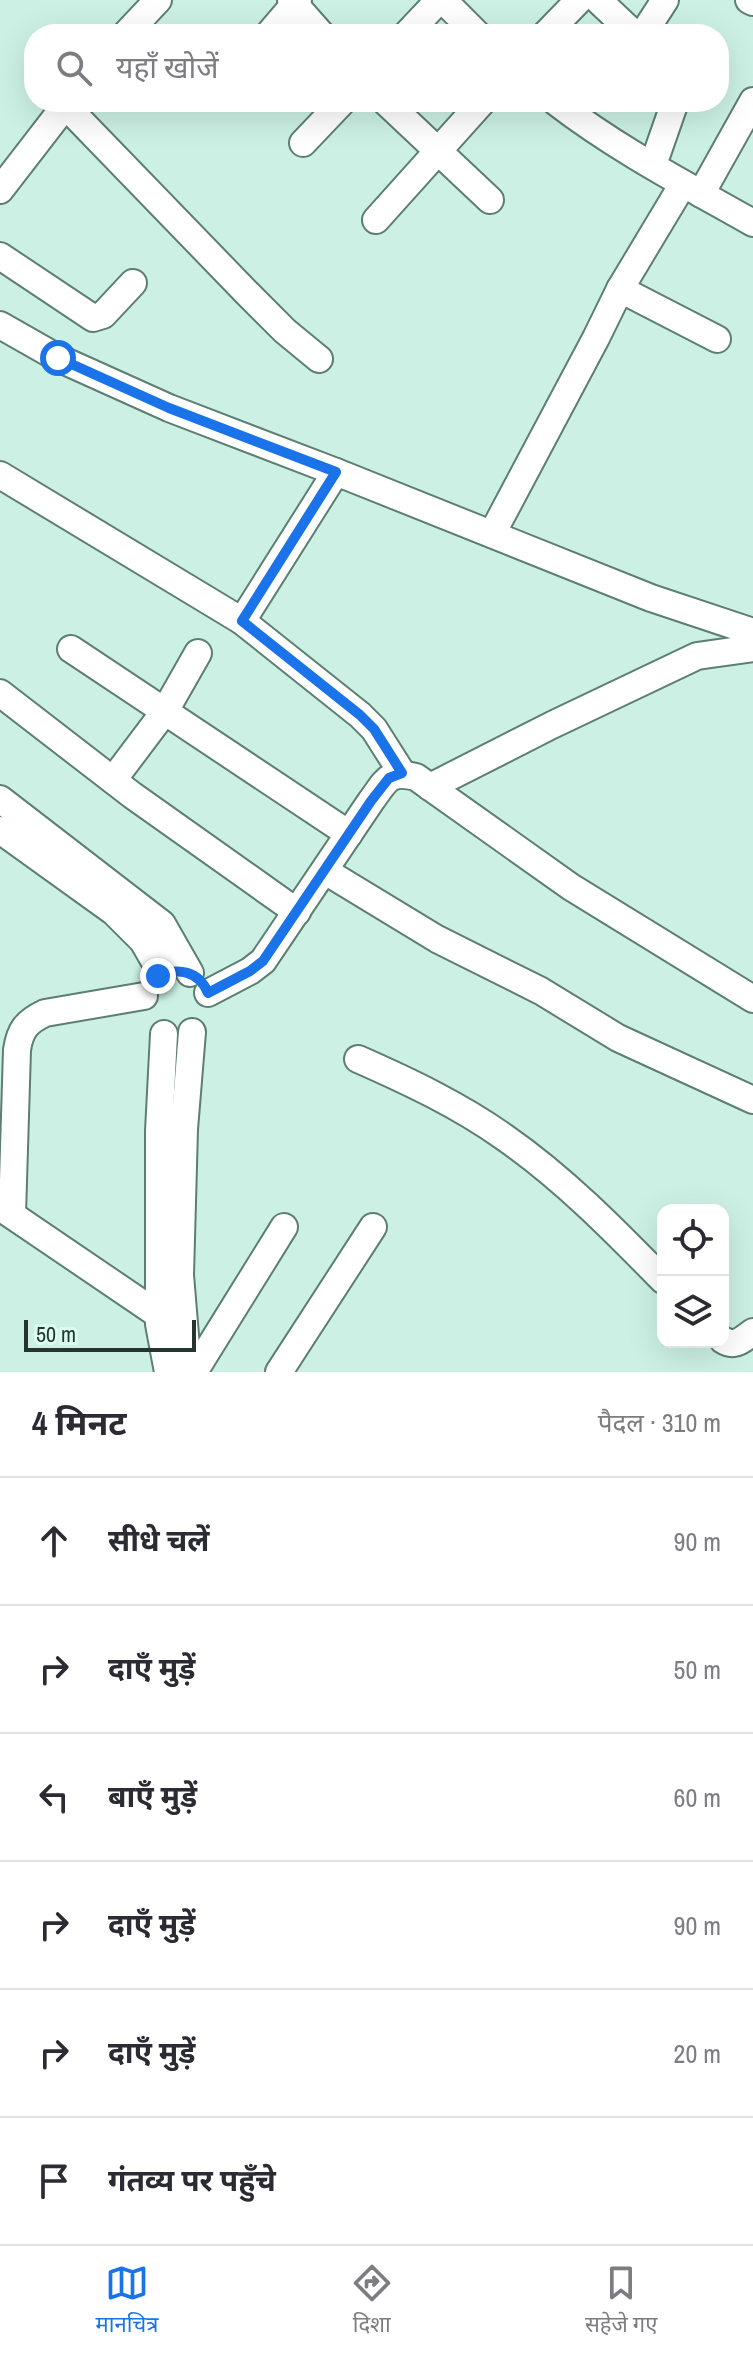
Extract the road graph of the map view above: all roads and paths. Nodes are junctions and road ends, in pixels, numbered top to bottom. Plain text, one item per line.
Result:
1 (158, 0) edge
2 (441, 0) edge
3 (579, 0) edge
4 (598, 0) edge
5 (665, 0) edge
6 (294, 1) edge
7 (135, 24) edge
8 (277, 24) edge
9 (313, 24) edge
10 (417, 24) edge
11 (466, 24) edge
12 (556, 24) edge
13 (623, 24) edge
14 (649, 24) edge
15 (753, 101) edge
16 (60, 112) edge
17 (74, 112) edge
18 (332, 112) edge
19 (397, 112) edge
20 (473, 112) edge
21 (571, 112) edge
22 (672, 112) edge
23 (303, 143) dead end
24 (437, 150) junction
25 (653, 165) junction
26 (692, 189) junction
27 (0, 190) edge
28 (490, 200) dead end
29 (376, 220) dead end
30 (753, 223) edge
31 (0, 256) edge
32 (133, 283) dead end
33 (620, 289) junction
34 (0, 325) edge
35 (717, 339) dead end
36 (319, 359) dead end
37 (336, 472) junction
38 (0, 475) edge
39 (492, 534) junction
40 (242, 621) junction
41 (753, 632) edge
42 (753, 648) edge
43 (71, 649) dead end
44 (198, 653) dead end
45 (0, 693) edge
46 (165, 711) junction
47 (402, 773) junction
48 (113, 780) junction
49 (430, 787) junction
50 (0, 799) edge
51 (0, 830) edge
52 (349, 834) junction
53 (325, 871) junction
54 (297, 912) junction
55 (190, 973) junction
56 (162, 974) junction
57 (208, 993) junction
58 (144, 996) junction
59 (753, 999) edge
60 (192, 1032) junction
61 (164, 1034) junction
62 (358, 1059) dead end
63 (753, 1100) edge
64 (6, 1210) edge
65 (284, 1227) dead end
66 (373, 1227) dead end
67 (659, 1276) edge
68 (159, 1315) junction
69 (753, 1332) edge
70 (729, 1343) edge
71 (168, 1372) edge
72 (192, 1372) edge
73 (279, 1372) edge

1 - 7 street
2 - 10 street
2 - 11 street
3 - 12 street
4 - 13 street
5 - 14 street
6 - 8 street
6 - 9 street
15 - 26 street
16 - 27 street
17 - 36 street
18 - 23 street
19 - 24 street
20 - 24 street
21 - 25 street
22 - 25 street
24 - 28 street
24 - 29 street
25 - 26 street
26 - 30 street
26 - 33 street
31 - 32 street
33 - 35 street
33 - 39 street
34 - 37 street
37 - 39 street
37 - 40 street
38 - 40 street
39 - 41 street
40 - 47 street
42 - 49 street
43 - 46 street
44 - 46 street
45 - 48 street
46 - 48 street
46 - 52 street
47 - 49 street
47 - 52 street
48 - 54 street
49 - 59 street
50 - 55 street
51 - 56 street
52 - 53 street
53 - 54 street
53 - 63 street
54 - 57 street
55 - 56 street
55 - 57 street
56 - 58 street
57 - 60 street
58 - 61 street
58 - 64 street
60 - 61 street
60 - 72 street
61 - 68 street
62 - 67 street
64 - 68 street
65 - 72 street
66 - 73 street
68 - 71 street
69 - 70 street

